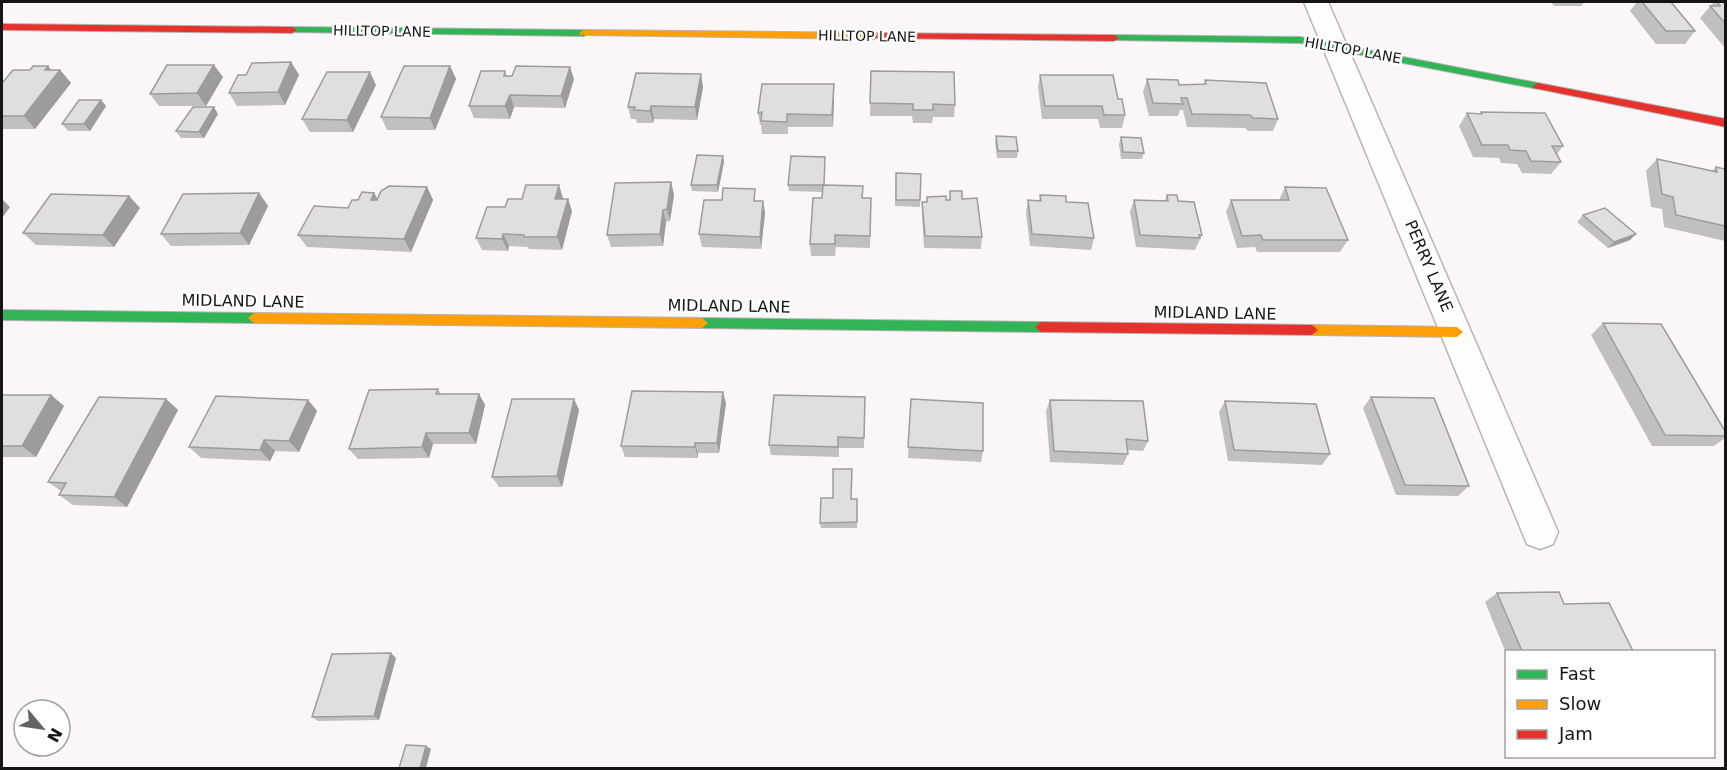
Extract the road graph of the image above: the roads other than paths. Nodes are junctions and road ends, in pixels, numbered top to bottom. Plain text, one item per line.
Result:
1 (1316, 2) edge
2 (2, 27) edge
3 (1336, 46) junction
4 (1725, 123) edge
5 (2, 315) edge
6 (1457, 332) junction
7 (1540, 532) dead end

1 - 3 street, PERRY LANE
2 - 3 street, HILLTOP LANE
3 - 4 street, HILLTOP LANE
3 - 6 street, PERRY LANE
5 - 6 street, MIDLAND LANE
6 - 7 street, PERRY LANE

